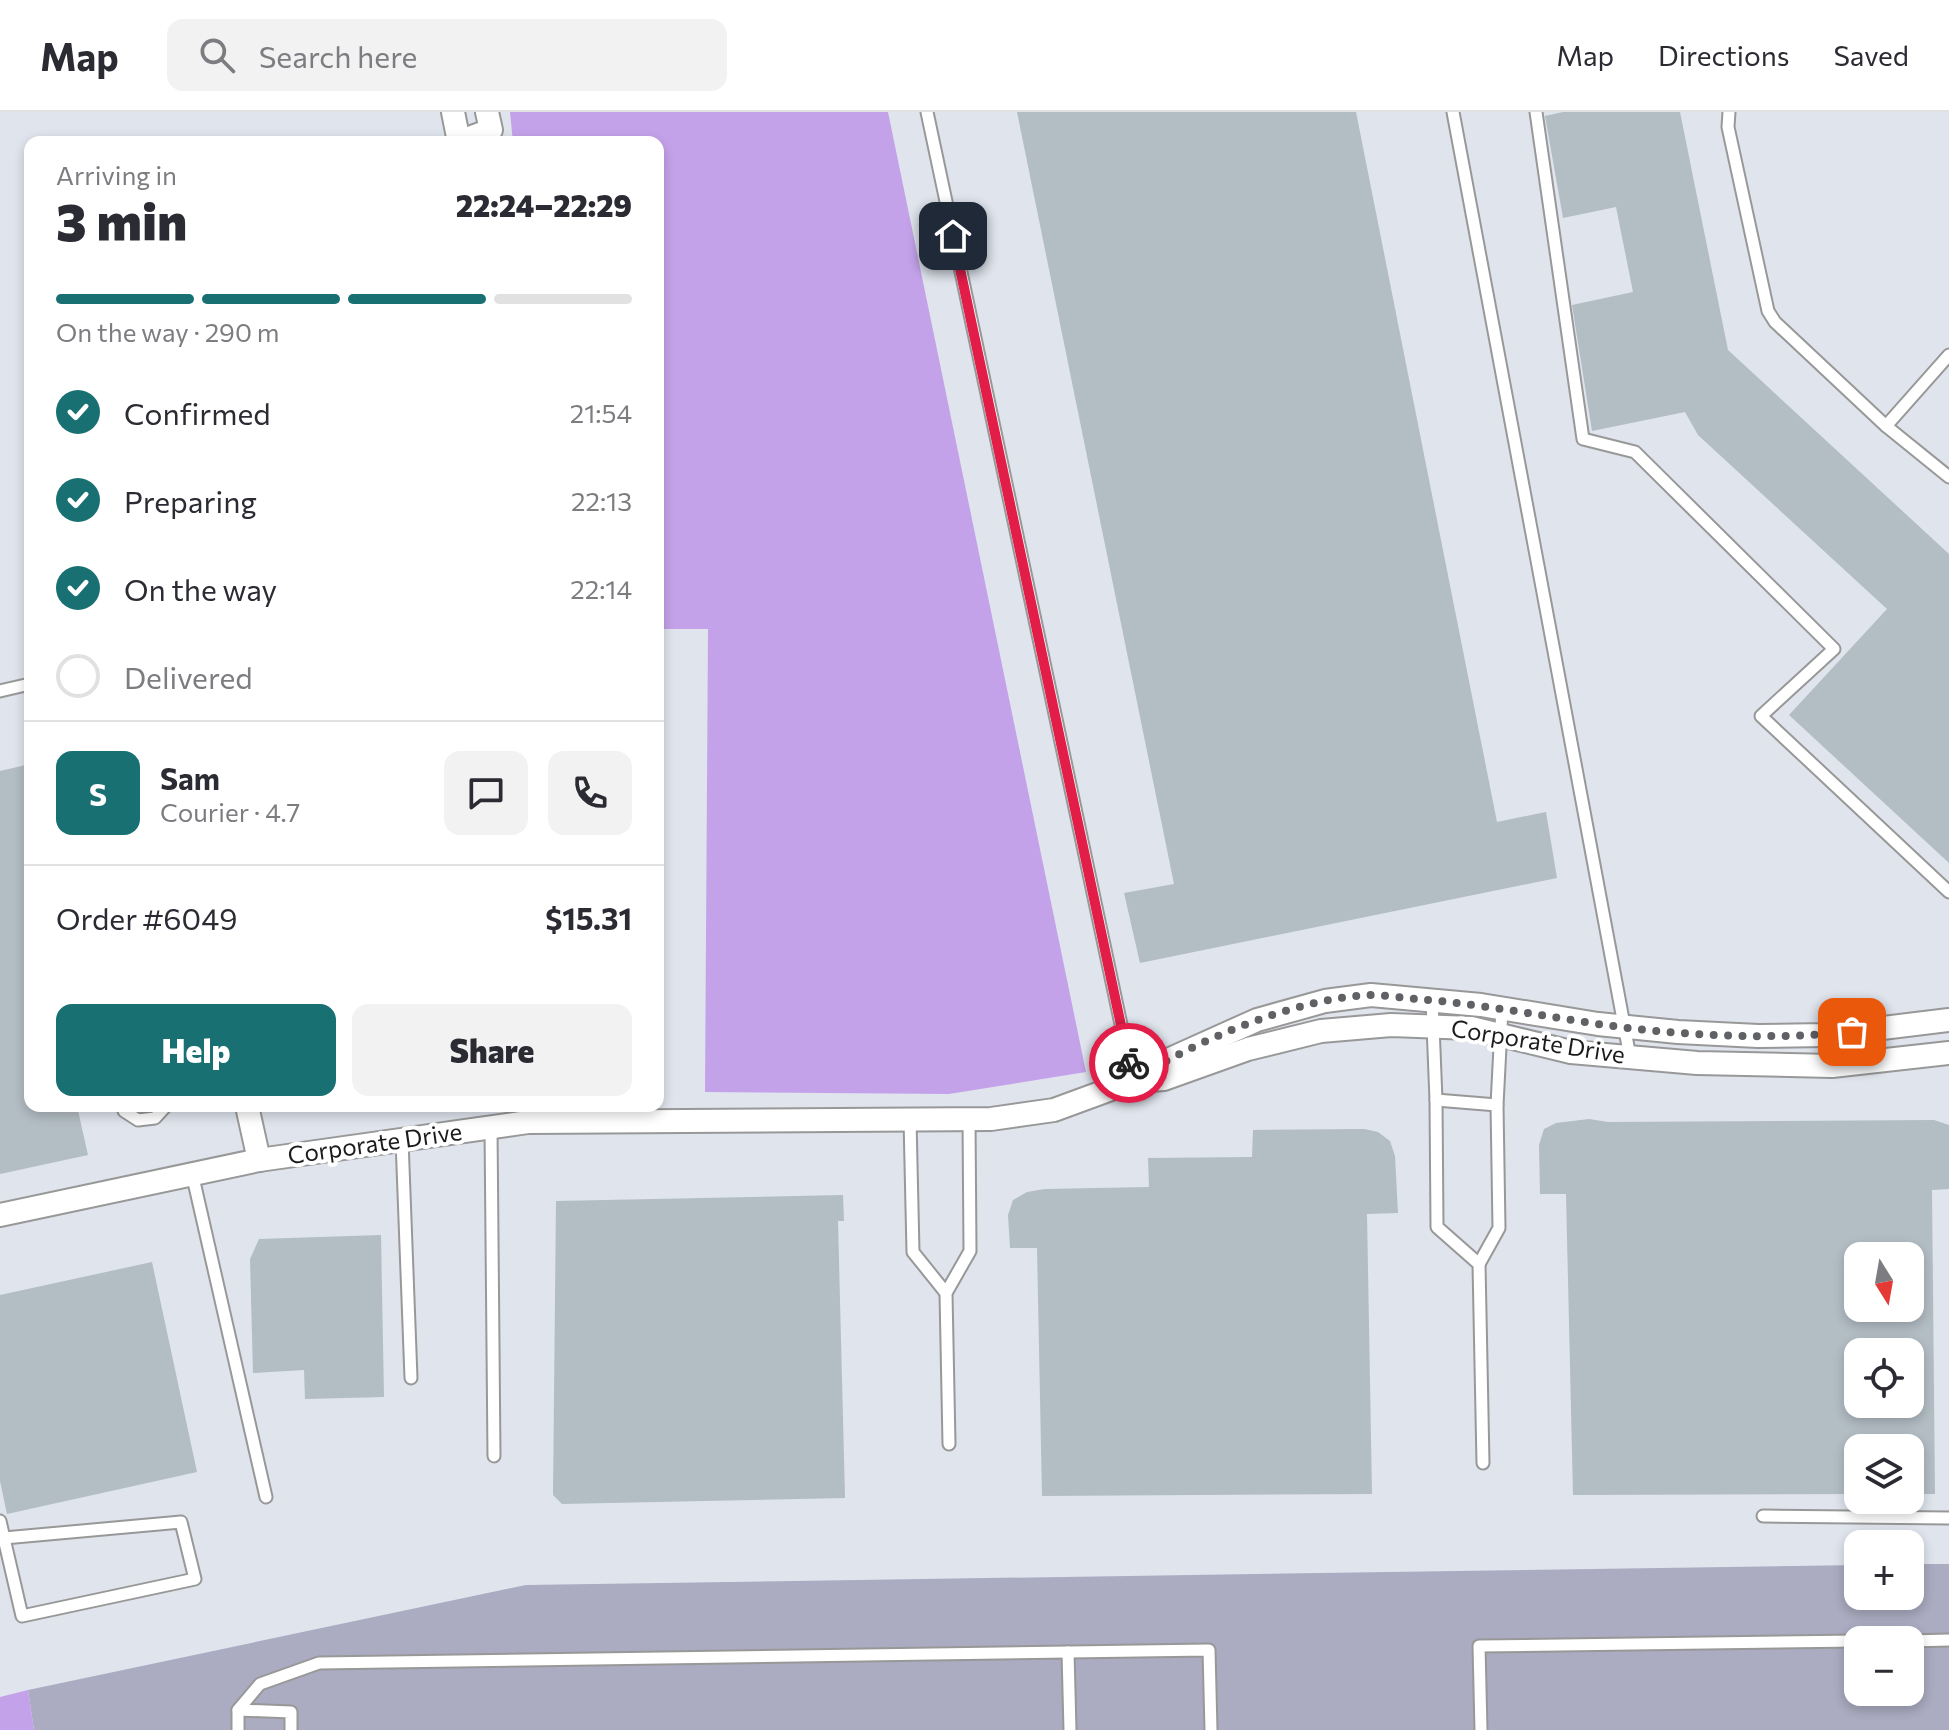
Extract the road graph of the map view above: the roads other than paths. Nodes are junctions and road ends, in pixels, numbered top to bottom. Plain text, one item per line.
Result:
1 (453, 112) edge
2 (927, 112) edge
3 (1453, 112) edge
4 (1536, 112) edge
5 (1729, 112) edge
6 (489, 121) edge
7 (457, 136) edge
8 (467, 136) edge
9 (1949, 355) edge
10 (1886, 426) junction
11 (1949, 477) edge
12 (24, 685) edge
13 (0, 691) edge
14 (1949, 892) edge
15 (1432, 1000) junction
16 (1502, 1008) junction
17 (1949, 1020) edge
18 (1623, 1026) junction
19 (1434, 1027) junction
20 (1500, 1035) junction
21 (1949, 1053) edge
22 (1630, 1057) junction
23 (1133, 1081) junction
24 (1436, 1100) junction
25 (1497, 1105) junction
26 (126, 1112) edge
27 (160, 1112) edge
28 (248, 1112) edge
29 (642, 1114) edge
30 (910, 1119) junction
31 (969, 1119) junction
32 (491, 1127) junction
33 (402, 1140) junction
34 (259, 1160) junction
35 (192, 1173) junction
36 (0, 1215) edge
37 (1479, 1264) junction
38 (946, 1293) junction
39 (411, 1378) dead end
40 (949, 1444) dead end
41 (494, 1456) dead end
42 (1483, 1463) dead end
43 (266, 1497) dead end
44 (1763, 1516) dead end
45 (1949, 1518) edge
46 (0, 1521) edge
47 (4, 1538) junction
48 (1949, 1640) edge
49 (1844, 1641) edge
50 (1924, 1641) edge
51 (1068, 1652) junction
52 (238, 1710) junction
53 (238, 1730) edge
54 (291, 1730) edge
55 (1070, 1730) edge
56 (1211, 1730) edge
57 (1481, 1730) edge

1 - 7 street
2 - 23 lane
3 - 18 lane
4 - 14 lane
5 - 10 lane
6 - 8 street
9 - 10 lane
10 - 11 lane
12 - 13 lane
15 - 16 street, Corporate Drive
15 - 19 lane
15 - 23 street, Corporate Drive
16 - 18 street, Corporate Drive
16 - 20 lane
17 - 18 street, Corporate Drive
18 - 22 lane
19 - 20 street, Corporate Drive
19 - 23 street, Corporate Drive
19 - 24 lane
20 - 22 street, Corporate Drive
20 - 25 lane
21 - 22 street, Corporate Drive
23 - 31 street, Corporate Drive
24 - 25 lane
24 - 37 lane
25 - 37 lane
26 - 27 lane
28 - 34 street
29 - 30 street, Corporate Drive
29 - 32 street, Corporate Drive
30 - 31 street, Corporate Drive
30 - 38 lane
31 - 38 lane
32 - 33 street, Corporate Drive
32 - 41 lane
33 - 34 street, Corporate Drive
33 - 39 lane
34 - 35 street, Corporate Drive
35 - 36 street, Corporate Drive
35 - 43 lane
37 - 42 lane
38 - 40 lane
44 - 45 lane
46 - 47 lane
47 - 47 lane
48 - 50 lane
49 - 57 lane
51 - 52 lane
51 - 55 lane
51 - 56 lane
52 - 53 lane
52 - 54 lane

